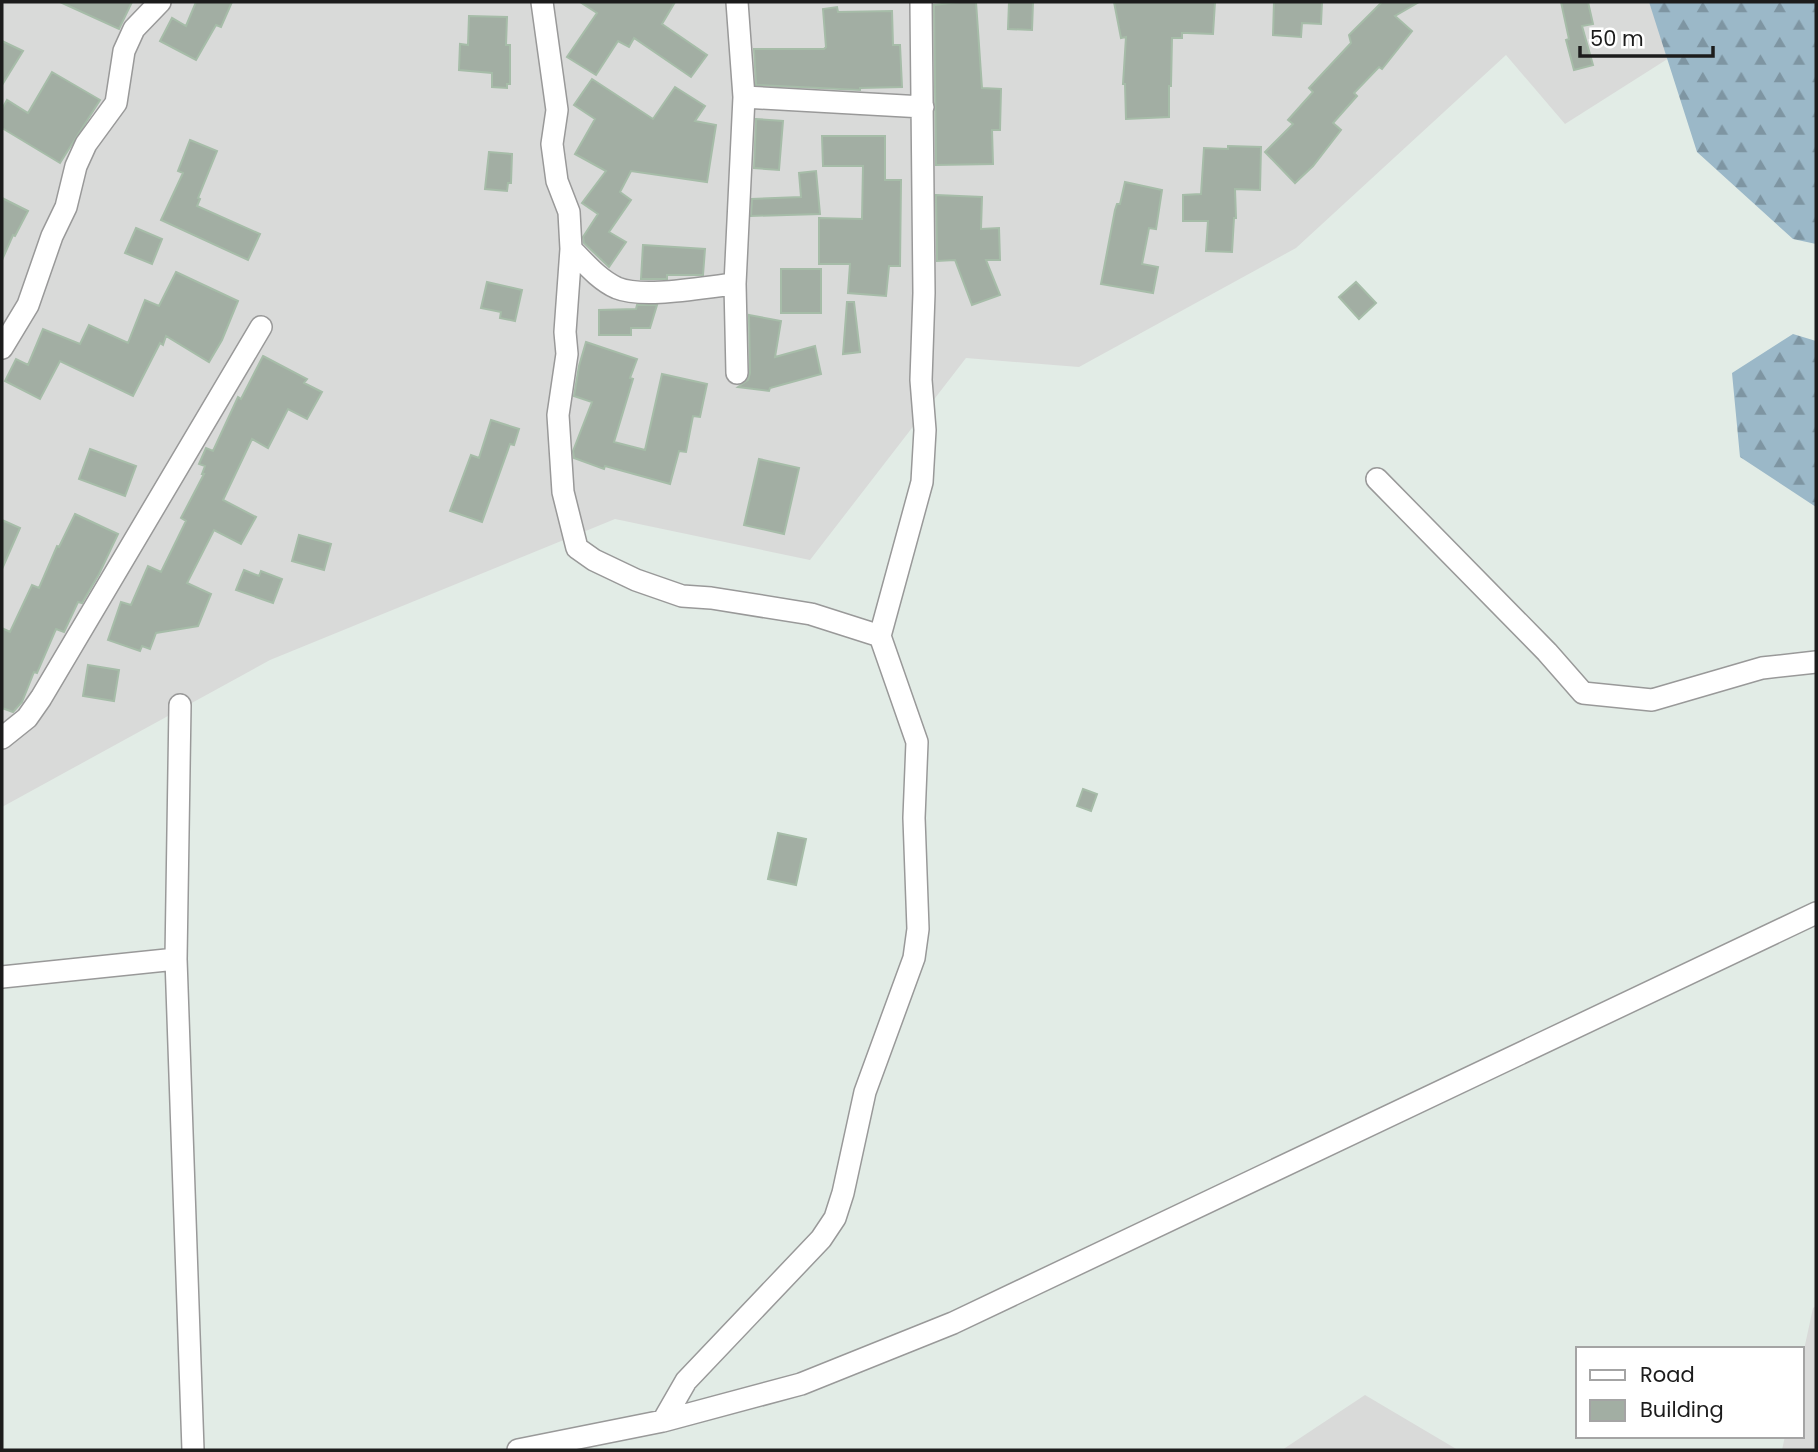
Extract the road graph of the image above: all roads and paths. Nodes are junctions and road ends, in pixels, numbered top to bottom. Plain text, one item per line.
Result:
1 (160, 2) edge
2 (542, 2) edge
3 (737, 2) edge
4 (921, 2) edge
5 (744, 97) junction
6 (923, 107) junction
7 (571, 249) junction
8 (735, 284) junction
9 (261, 327) dead end
10 (2, 348) edge
11 (737, 373) dead end
12 (1377, 479) dead end
13 (880, 636) junction
14 (1816, 662) edge
15 (180, 705) dead end
16 (2, 738) edge
17 (1816, 913) edge
18 (176, 959) junction
19 (2, 978) edge
20 (663, 1421) junction
21 (193, 1450) edge
22 (518, 1450) edge

1 - 10 street
2 - 7 street
3 - 5 street
4 - 6 street
5 - 6 street
5 - 8 street
6 - 13 street
7 - 8 street
7 - 13 street
8 - 11 street
9 - 16 street
12 - 14 street
13 - 20 street
15 - 18 street
17 - 20 street
18 - 19 street
18 - 21 street
20 - 22 street

